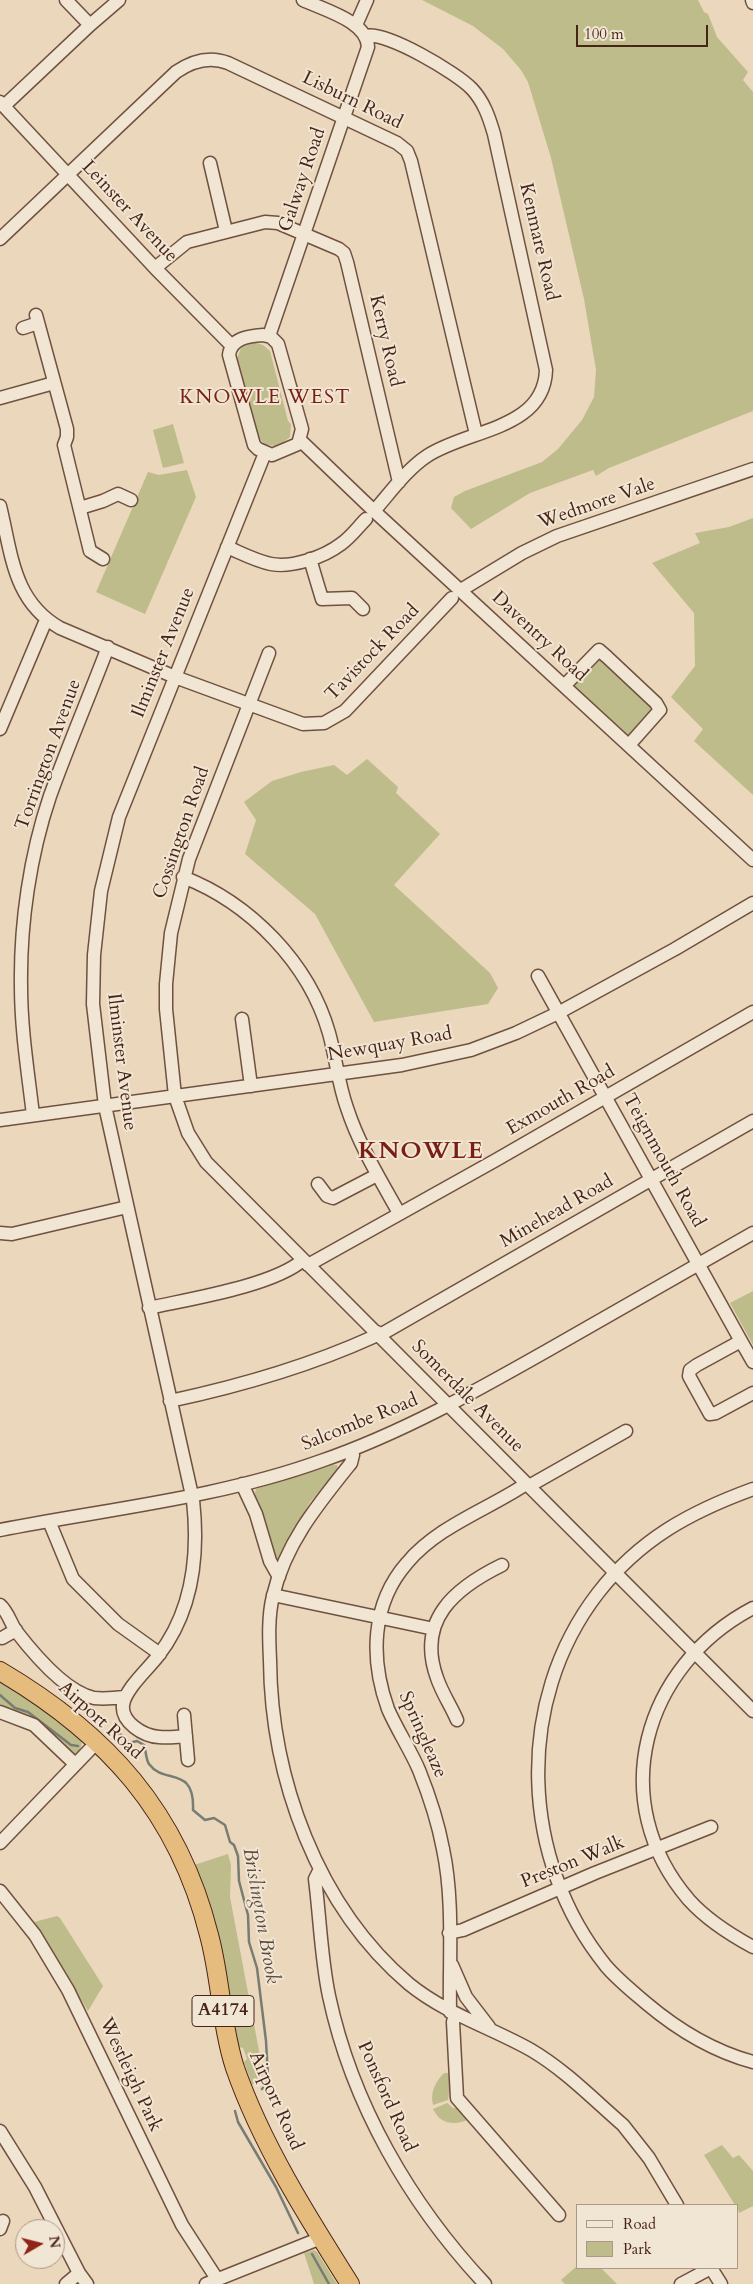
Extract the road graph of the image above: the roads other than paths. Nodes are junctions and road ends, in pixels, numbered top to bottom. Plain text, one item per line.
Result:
1 (66, 0) edge
2 (119, 0) edge
3 (303, 0) edge
4 (367, 0) edge
5 (90, 25) junction
6 (356, 25) junction
7 (366, 36) junction
8 (2, 104) edge
9 (345, 116) junction
10 (210, 163) dead end
11 (67, 174) junction
12 (226, 231) junction
13 (2, 233) edge
14 (304, 234) junction
15 (155, 268) junction
16 (23, 328) dead end
17 (269, 336) junction
18 (232, 346) junction
19 (54, 383) junction
20 (0, 398) edge
21 (476, 434) junction
22 (300, 440) junction
23 (265, 453) junction
24 (753, 470) edge
25 (400, 482) junction
26 (132, 500) dead end
27 (0, 506) edge
28 (80, 508) junction
29 (370, 515) junction
30 (4, 538) edge
31 (227, 547) junction
32 (103, 559) dead end
33 (310, 559) junction
34 (457, 594) junction
35 (363, 609) dead end
36 (46, 620) junction
37 (108, 647) junction
38 (270, 653) dead end
39 (174, 676) junction
40 (564, 686) junction
41 (248, 706) junction
42 (0, 729) edge
43 (629, 745) junction
44 (753, 860) edge
45 (183, 876) junction
46 (753, 903) edge
47 (538, 976) dead end
48 (753, 1012) edge
49 (558, 1013) junction
50 (242, 1019) dead end
51 (337, 1074) junction
52 (251, 1086) junction
53 (175, 1096) junction
54 (605, 1096) junction
55 (105, 1106) junction
56 (33, 1115) junction
57 (0, 1120) edge
58 (753, 1121) edge
59 (377, 1175) junction
60 (653, 1179) junction
61 (318, 1184) dead end
62 (127, 1207) junction
63 (399, 1214) junction
64 (0, 1233) edge
65 (753, 1233) edge
66 (305, 1262) junction
67 (699, 1264) junction
68 (149, 1308) junction
69 (378, 1334) junction
70 (741, 1341) junction
71 (753, 1362) edge
72 (753, 1393) edge
73 (170, 1401) junction
74 (448, 1406) junction
75 (626, 1431) dead end
76 (351, 1451) junction
77 (242, 1484) junction
78 (528, 1485) junction
79 (753, 1489) edge
80 (191, 1494) junction
81 (49, 1521) junction
82 (0, 1530) edge
83 (502, 1565) dead end
84 (615, 1573) junction
85 (279, 1577) junction
86 (273, 1595) junction
87 (0, 1605) edge
88 (753, 1608) edge
89 (379, 1617) junction
90 (434, 1629) junction
91 (16, 1630) junction
92 (2, 1638) dead end
93 (694, 1651) junction
94 (160, 1654) junction
95 (0, 1671) edge
96 (125, 1697) junction
97 (753, 1711) edge
98 (0, 1712) edge
99 (184, 1715) dead end
100 (457, 1720) dead end
101 (186, 1736) junction
102 (97, 1742) junction
103 (188, 1760) dead end
104 (75, 1764) junction
105 (711, 1827) dead end
106 (0, 1843) edge
107 (657, 1849) junction
108 (320, 1869) junction
109 (560, 1888) junction
110 (0, 1891) edge
111 (449, 1933) junction
112 (753, 1947) edge
113 (449, 1958) junction
114 (452, 2013) junction
115 (491, 2030) junction
116 (753, 2062) edge
117 (0, 2131) edge
118 (676, 2204) edge
119 (559, 2216) dead end
120 (321, 2238) junction
121 (709, 2269) edge
122 (712, 2269) edge
123 (79, 2274) junction
124 (212, 2282) edge
125 (66, 2284) edge
126 (87, 2284) edge
127 (350, 2284) edge
128 (485, 2284) edge
129 (681, 2284) edge
130 (720, 2284) edge

1 - 5 street
2 - 5 street
3 - 6 street
4 - 6 street
5 - 8 street
6 - 7 street
7 - 9 street, Galway Road
7 - 21 street, Kenmare Road
8 - 11 street, Leinster Avenue
9 - 11 street, Lisburn Road
9 - 14 street, Galway Road
9 - 21 street, Lisburn Road
10 - 12 street
11 - 13 street, Lisburn Road
11 - 15 street, Leinster Avenue
12 - 14 street, Kerry Road
12 - 15 street, Kerry Road
14 - 17 street, Galway Road
14 - 25 street, Kerry Road
15 - 18 street, Leinster Avenue
16 - 19 street
17 - 18 street
17 - 22 street
18 - 23 street
19 - 20 street
19 - 28 street
21 - 25 street, Kenmare Road
22 - 23 street
22 - 29 street, Daventry Road
23 - 31 street, Ilminster Avenue
24 - 34 street, Wedmore Vale
25 - 29 street, Kenmare Road
26 - 28 street
27 - 30 street
28 - 32 street
29 - 33 street, Kenmare Road
29 - 34 street, Daventry Road
30 - 36 street
31 - 33 street, Kenmare Road
31 - 39 street, Ilminster Avenue
33 - 35 street
34 - 40 street, Daventry Road
34 - 41 street, Tavistock Road
36 - 37 street, Tavistock Road
36 - 42 street
37 - 39 street, Tavistock Road
37 - 56 street, Torrington Avenue
38 - 41 street, Cossington Road
39 - 41 street, Tavistock Road
39 - 55 street, Ilminster Avenue
40 - 43 street, Daventry Road
40 - 43 street
41 - 45 street, Cossington Road
43 - 44 street, Daventry Road
45 - 51 street
45 - 53 street, Cossington Road
46 - 49 street, Newquay Road
47 - 49 street, Teignmouth Road
48 - 54 street, Exmouth Road
49 - 51 street, Newquay Road
49 - 54 street, Teignmouth Road
50 - 52 street
51 - 52 street, Newquay Road
51 - 59 street
52 - 53 street, Newquay Road
53 - 55 street, Newquay Road
53 - 66 street, Somerdale Avenue
54 - 60 street, Teignmouth Road
54 - 63 street, Exmouth Road
55 - 56 street, Newquay Road
55 - 62 street, Ilminster Avenue
56 - 57 street, Newquay Road
58 - 60 street, Minehead Road
59 - 61 street
59 - 63 street
60 - 67 street, Teignmouth Road
60 - 69 street, Minehead Road
62 - 64 street
62 - 68 street, Ilminster Avenue
63 - 66 street, Exmouth Road
65 - 67 street, Salcombe Road
66 - 68 street, Exmouth Road
66 - 69 street, Somerdale Avenue
67 - 70 street, Teignmouth Road
67 - 74 street, Salcombe Road
68 - 73 street, Ilminster Avenue
69 - 73 street, Minehead Road
69 - 74 street, Somerdale Avenue
70 - 71 street, Teignmouth Road
70 - 72 street
73 - 80 street, Ilminster Avenue
74 - 76 street, Salcombe Road
74 - 78 street, Somerdale Avenue
75 - 78 street, Springleaze
76 - 77 street, Salcombe Road
76 - 85 street
77 - 80 street, Salcombe Road
77 - 85 street
78 - 84 street, Somerdale Avenue
78 - 89 street, Springleaze
79 - 84 street
80 - 81 street, Salcombe Road
80 - 94 street, Ilminster Avenue
81 - 82 street, Salcombe Road
81 - 94 street
83 - 90 street
84 - 93 street, Somerdale Avenue
84 - 109 street
85 - 86 street
86 - 89 street
86 - 108 street
87 - 91 street
88 - 93 street
89 - 90 street
89 - 111 street, Springleaze
90 - 100 street
91 - 92 street
91 - 96 street
93 - 97 street, Somerdale Avenue
93 - 107 street
94 - 96 street, Ilminster Avenue
95 - 102 highway, Airport Road / A4174
96 - 101 street
98 - 104 street
99 - 101 street
101 - 103 street
102 - 104 street
102 - 120 highway, Airport Road / A4174
104 - 106 street
105 - 107 street, Preston Walk
107 - 109 street, Preston Walk
107 - 112 street
108 - 114 street
108 - 128 street, Ponsford Road
109 - 111 street, Preston Walk
109 - 116 street
110 - 124 street, Westleigh Park
111 - 113 street, Springleaze
113 - 114 street, Springleaze
113 - 115 street
114 - 115 street
114 - 119 street, Springleaze
115 - 118 street
117 - 123 street
120 - 124 street
120 - 127 highway, Airport Road / A4174
121 - 129 street
122 - 130 street
123 - 125 street
123 - 126 street

